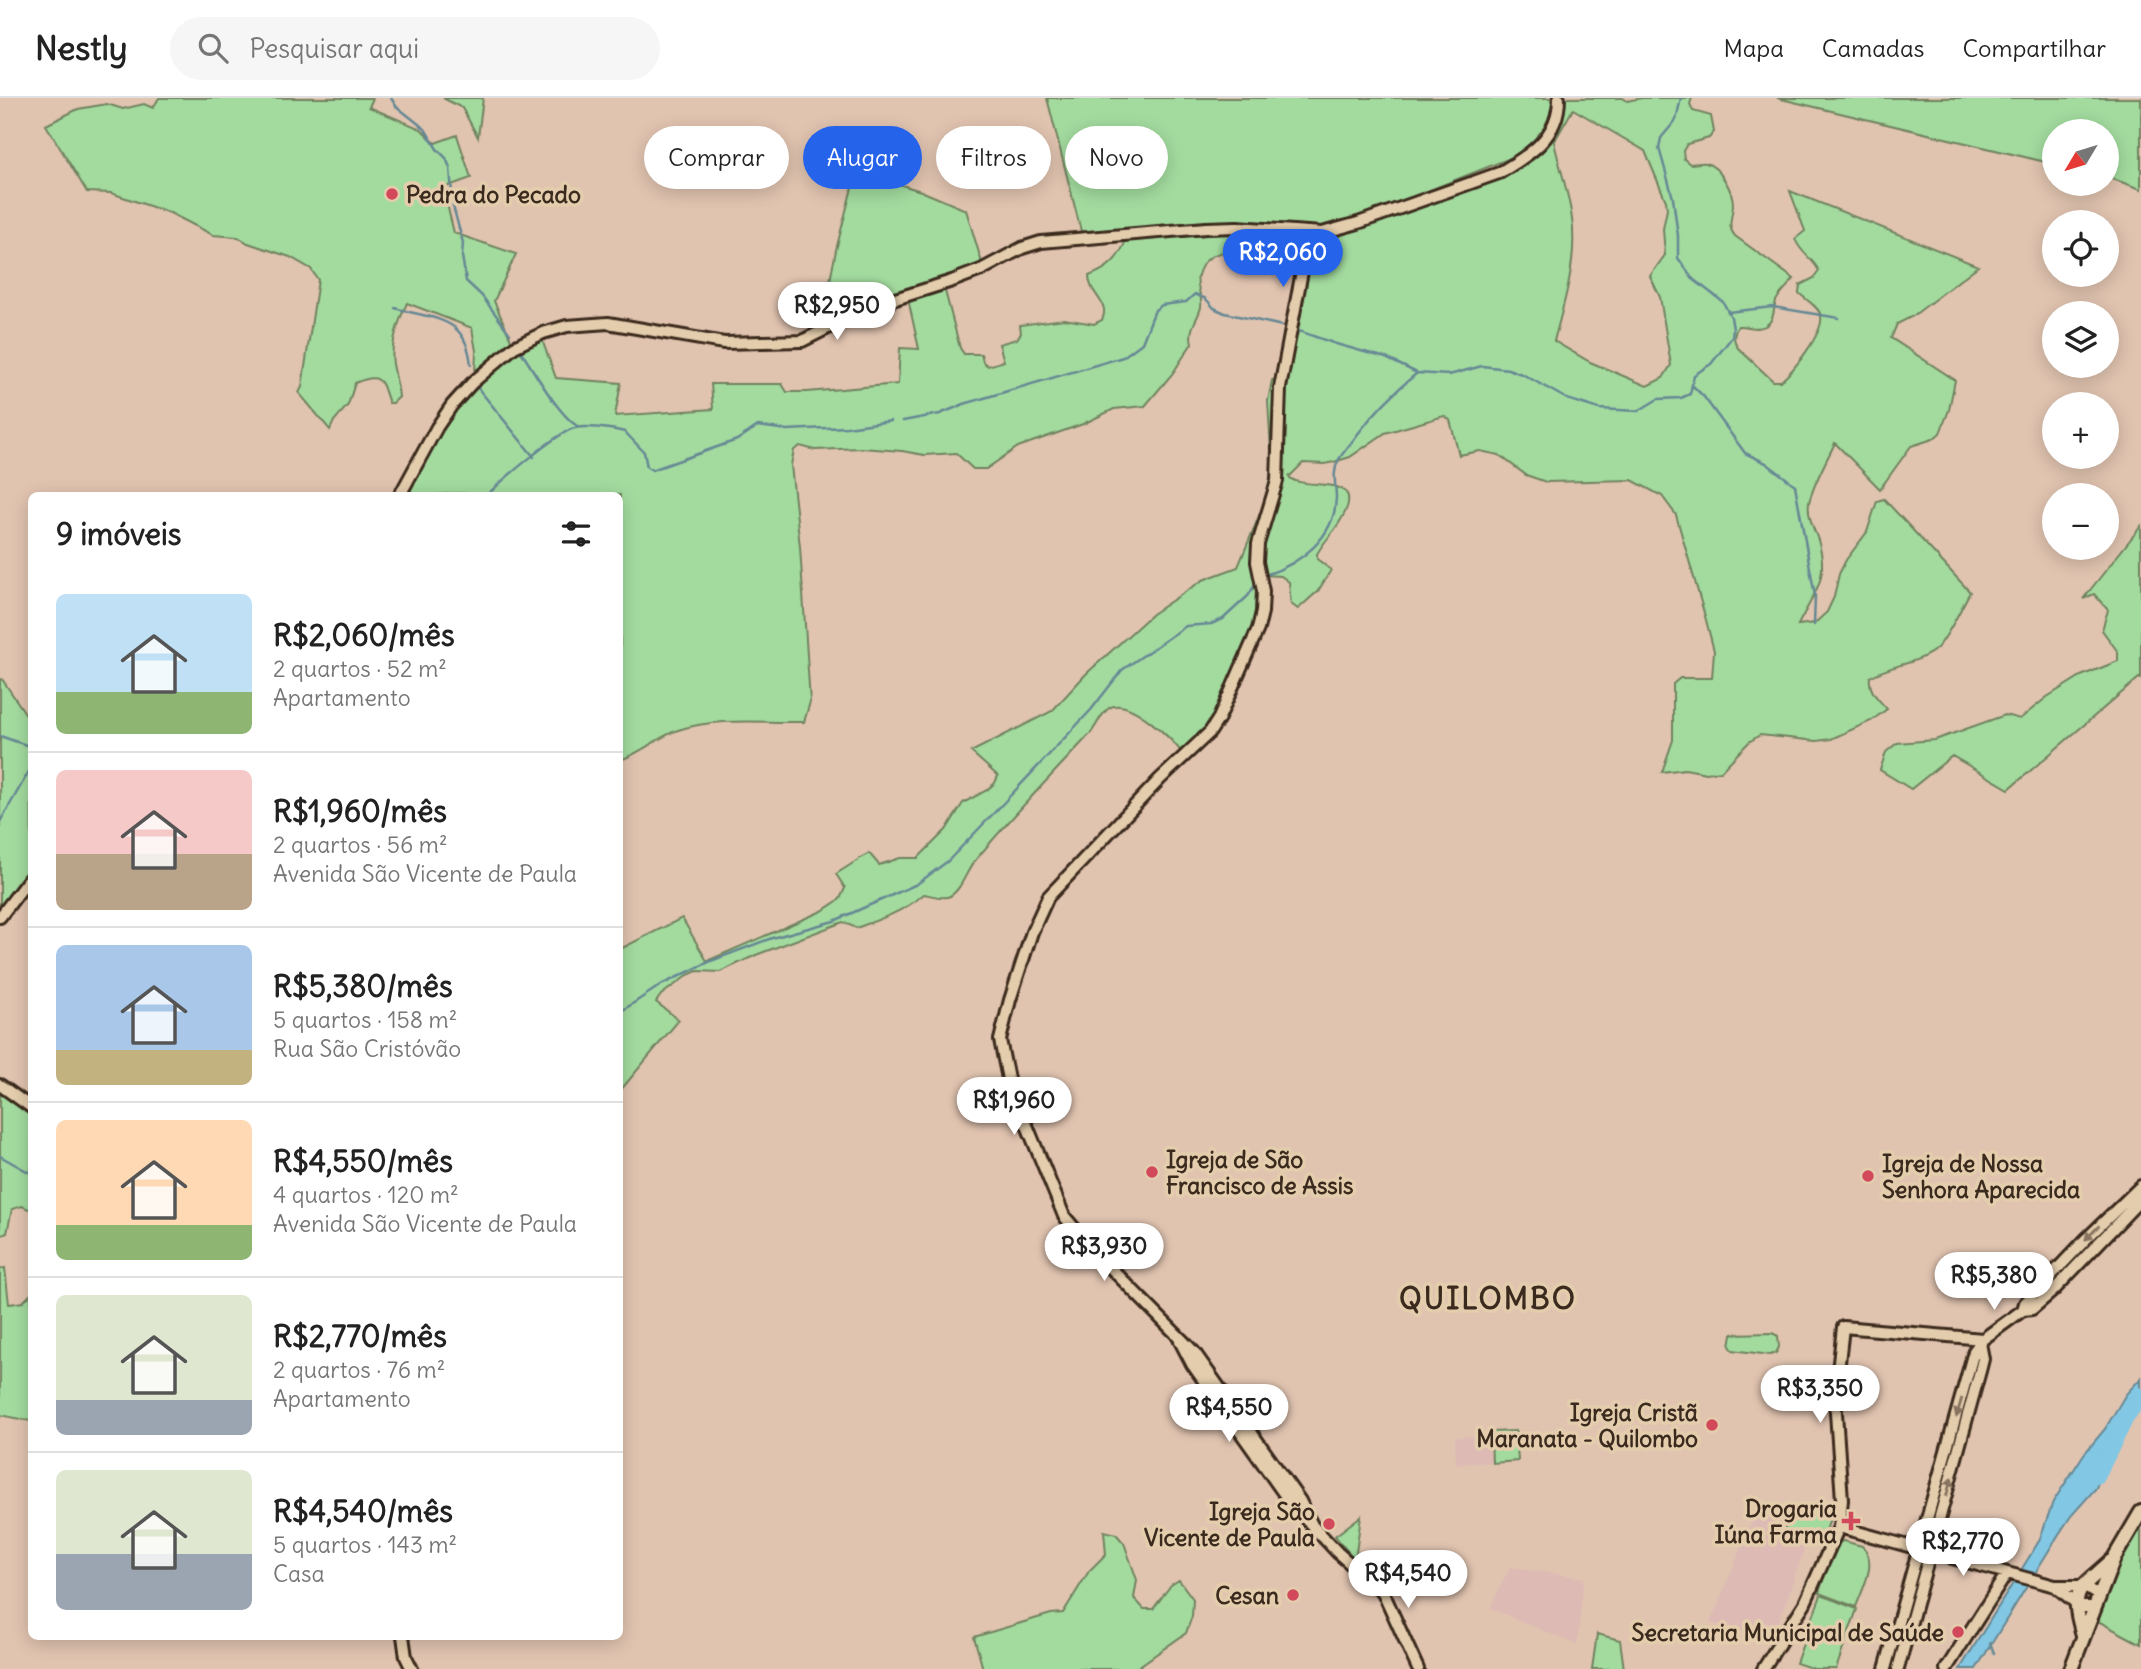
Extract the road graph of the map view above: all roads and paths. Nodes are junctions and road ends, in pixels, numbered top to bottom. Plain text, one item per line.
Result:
1 (1559, 98) edge
2 (1284, 232) junction
3 (1322, 233) junction
4 (1304, 260) junction
5 (402, 492) edge
6 (28, 880) edge
7 (0, 917) edge
8 (0, 1085) edge
9 (28, 1105) edge
10 (2141, 1186) edge
11 (2141, 1199) edge
12 (2023, 1310) junction
13 (1981, 1341) junction
14 (2141, 1512) edge
15 (1839, 1527) junction
16 (1919, 1549) junction
17 (1931, 1553) junction
18 (2114, 1558) junction
19 (2011, 1575) junction
20 (2053, 1586) junction
21 (2083, 1586) junction
22 (2096, 1601) junction
23 (2075, 1603) junction
24 (2083, 1635) junction
25 (404, 1640) edge
26 (412, 1669) edge
27 (1418, 1669) edge
28 (1763, 1669) edge
29 (1885, 1669) edge
30 (1898, 1669) edge
31 (1946, 1669) edge
32 (2071, 1669) edge

1 - 3 street
2 - 3 street
2 - 4 street
2 - 5 street
3 - 4 street
4 - 27 street
6 - 7 street
8 - 9 street
10 -> 12 street
11 - 12 street
12 - 13 street
13 - 15 street
13 -> 16 street
17 -> 13 street
14 - 18 main road
15 - 16 street
15 - 28 street
16 - 17 street
16 - 29 street
17 - 19 street
17 - 30 street
18 - 21 main road
18 - 22 main road
19 - 20 street
19 - 31 street
20 - 21 street
20 - 23 street
21 - 22 street
21 - 23 main road
22 - 23 street
22 - 24 main road
23 - 24 main road
24 - 32 main road
25 - 26 street

